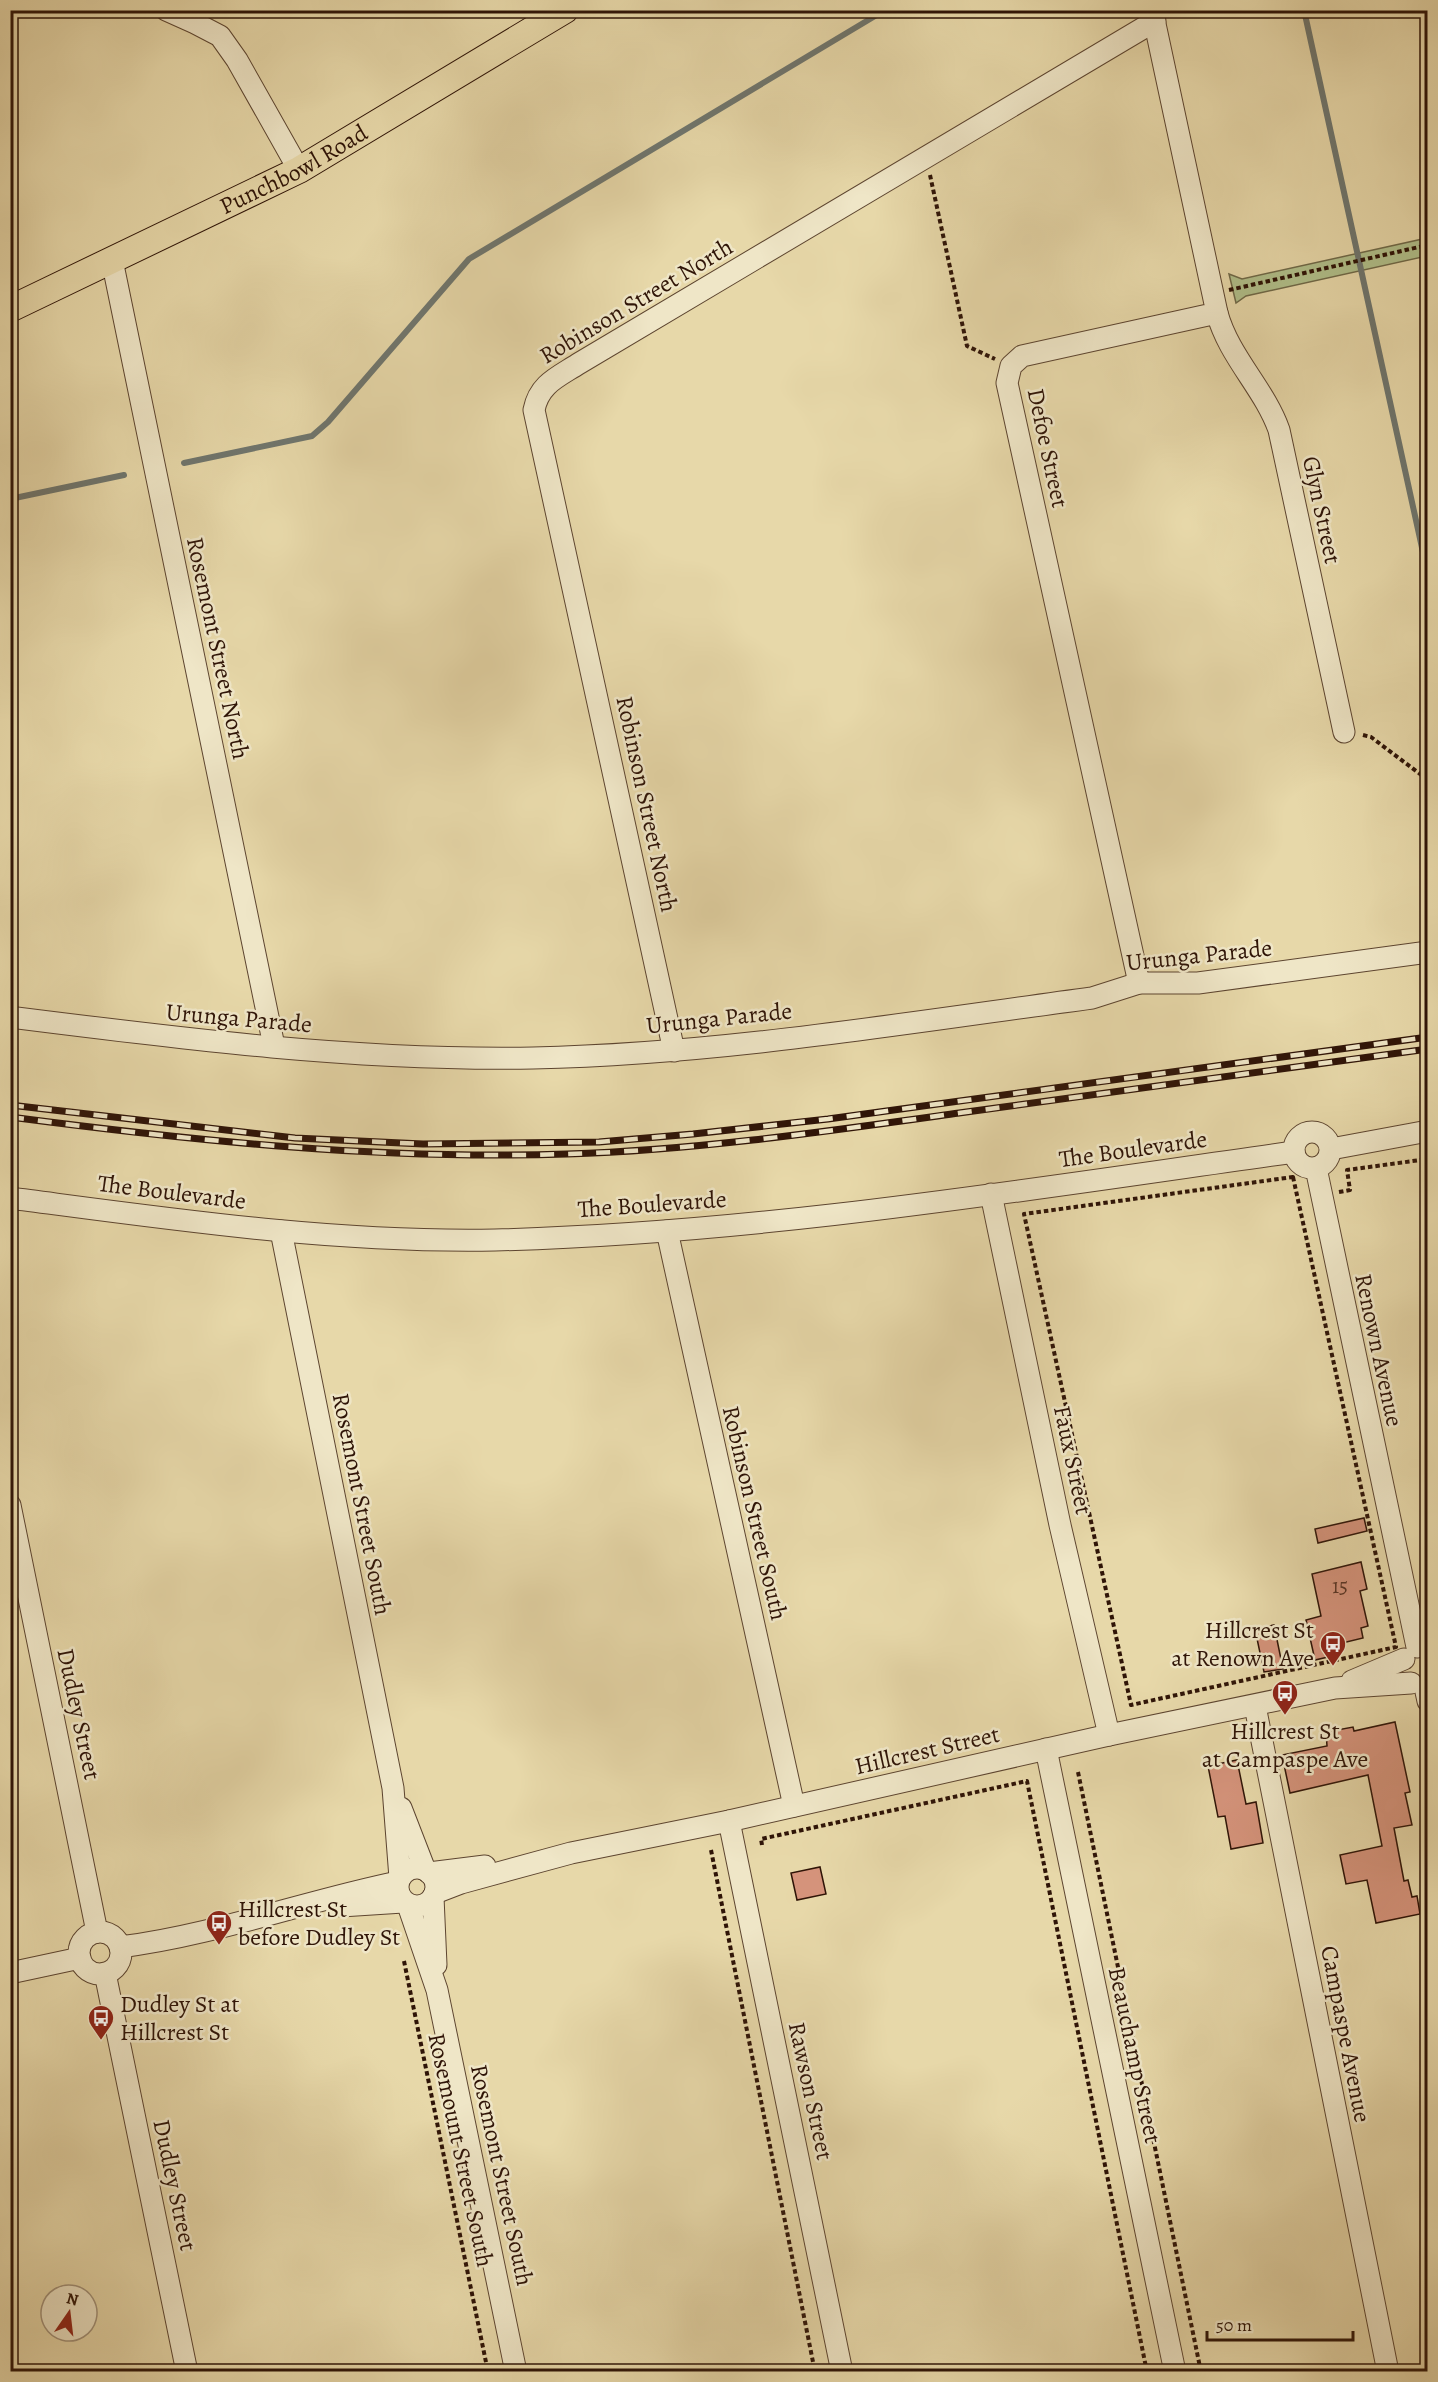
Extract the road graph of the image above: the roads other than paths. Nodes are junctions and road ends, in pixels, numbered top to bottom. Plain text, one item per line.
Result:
1 (166, 10) edge
2 (565, 10) edge
3 (1153, 16) edge
4 (299, 170) junction
5 (112, 260) junction
6 (10, 309) edge
7 (1217, 313) junction
8 (1344, 732) road end
9 (1428, 952) edge
10 (1138, 983) junction
11 (10, 1017) edge
12 (274, 1046) junction
13 (674, 1051) junction
14 (1428, 1131) edge
15 (1331, 1149) junction
16 (1294, 1152) junction
17 (1316, 1168) junction
18 (991, 1194) junction
19 (10, 1198) edge
20 (281, 1231) junction
21 (667, 1231) junction
22 (10, 1505) edge
23 (1416, 1651) edge
24 (1335, 1688) junction
25 (1423, 1690) edge
26 (1254, 1706) junction
27 (1109, 1735) junction
28 (1046, 1749) junction
29 (393, 1788) junction
30 (794, 1806) junction
31 (729, 1821) junction
32 (531, 1863) junction
33 (427, 1872) junction
34 (402, 1892) junction
35 (434, 1895) junction
36 (97, 1932) junction
37 (120, 1947) junction
38 (80, 1958) junction
39 (10, 1973) edge
40 (105, 1973) junction
41 (437, 1990) junction
42 (187, 2372) edge
43 (516, 2372) edge
44 (842, 2372) edge
45 (1175, 2372) edge
46 (1388, 2372) edge

1 - 4 street
2 - 4 main road, Punchbowl Road
3 - 7 street
3 - 13 street, Robinson Street North
4 - 5 main road, Punchbowl Road
5 - 6 main road, Punchbowl Road
5 - 12 street, Rosemont Street North
7 - 8 street, Glyn Street
7 - 10 street, Defoe Street
9 - 10 street, Urunga Parade
10 - 13 street, Urunga Parade
11 - 12 street, Urunga Parade
12 - 13 street, Urunga Parade
14 - 15 street
15 - 16 street
15 - 17 street
16 - 17 street
16 - 18 street, The Boulevarde
17 - 23 street, Renown Avenue
18 - 21 street, The Boulevarde
18 - 27 street, Faux Street
19 - 20 street, The Boulevarde
20 - 21 street, The Boulevarde
20 - 29 street, Rosemont Street South
21 - 30 street, Robinson Street South
22 - 36 street, Dudley Street
23 - 24 street, Hillcrest Street
23 - 25 street, Renown Avenue
24 - 25 street, Hillcrest Street
24 - 26 street, Hillcrest Street
26 - 27 street, Hillcrest Street
26 - 46 street, Campaspe Avenue
27 - 28 street, Hillcrest Street
28 - 30 street, Hillcrest Street
28 - 45 street, Beauchamp Street
29 - 33 street, Rosemont Street South
29 - 34 street, Rosemont Street South
30 - 31 street, Hillcrest Street
31 - 32 street, Hillcrest Street
31 - 44 street, Rawson Street
32 - 33 street, Hillcrest Street
32 - 35 street, Hillcrest Street
33 - 34 street
33 - 35 street
34 - 35 street
34 - 37 street
34 - 41 street, Rosemont Street South
35 - 41 street, Rosemont Street South
36 - 37 street
36 - 38 street
37 - 40 street
38 - 39 street
38 - 40 street
40 - 42 street, Dudley Street
41 - 43 street, Rosemont Street South

